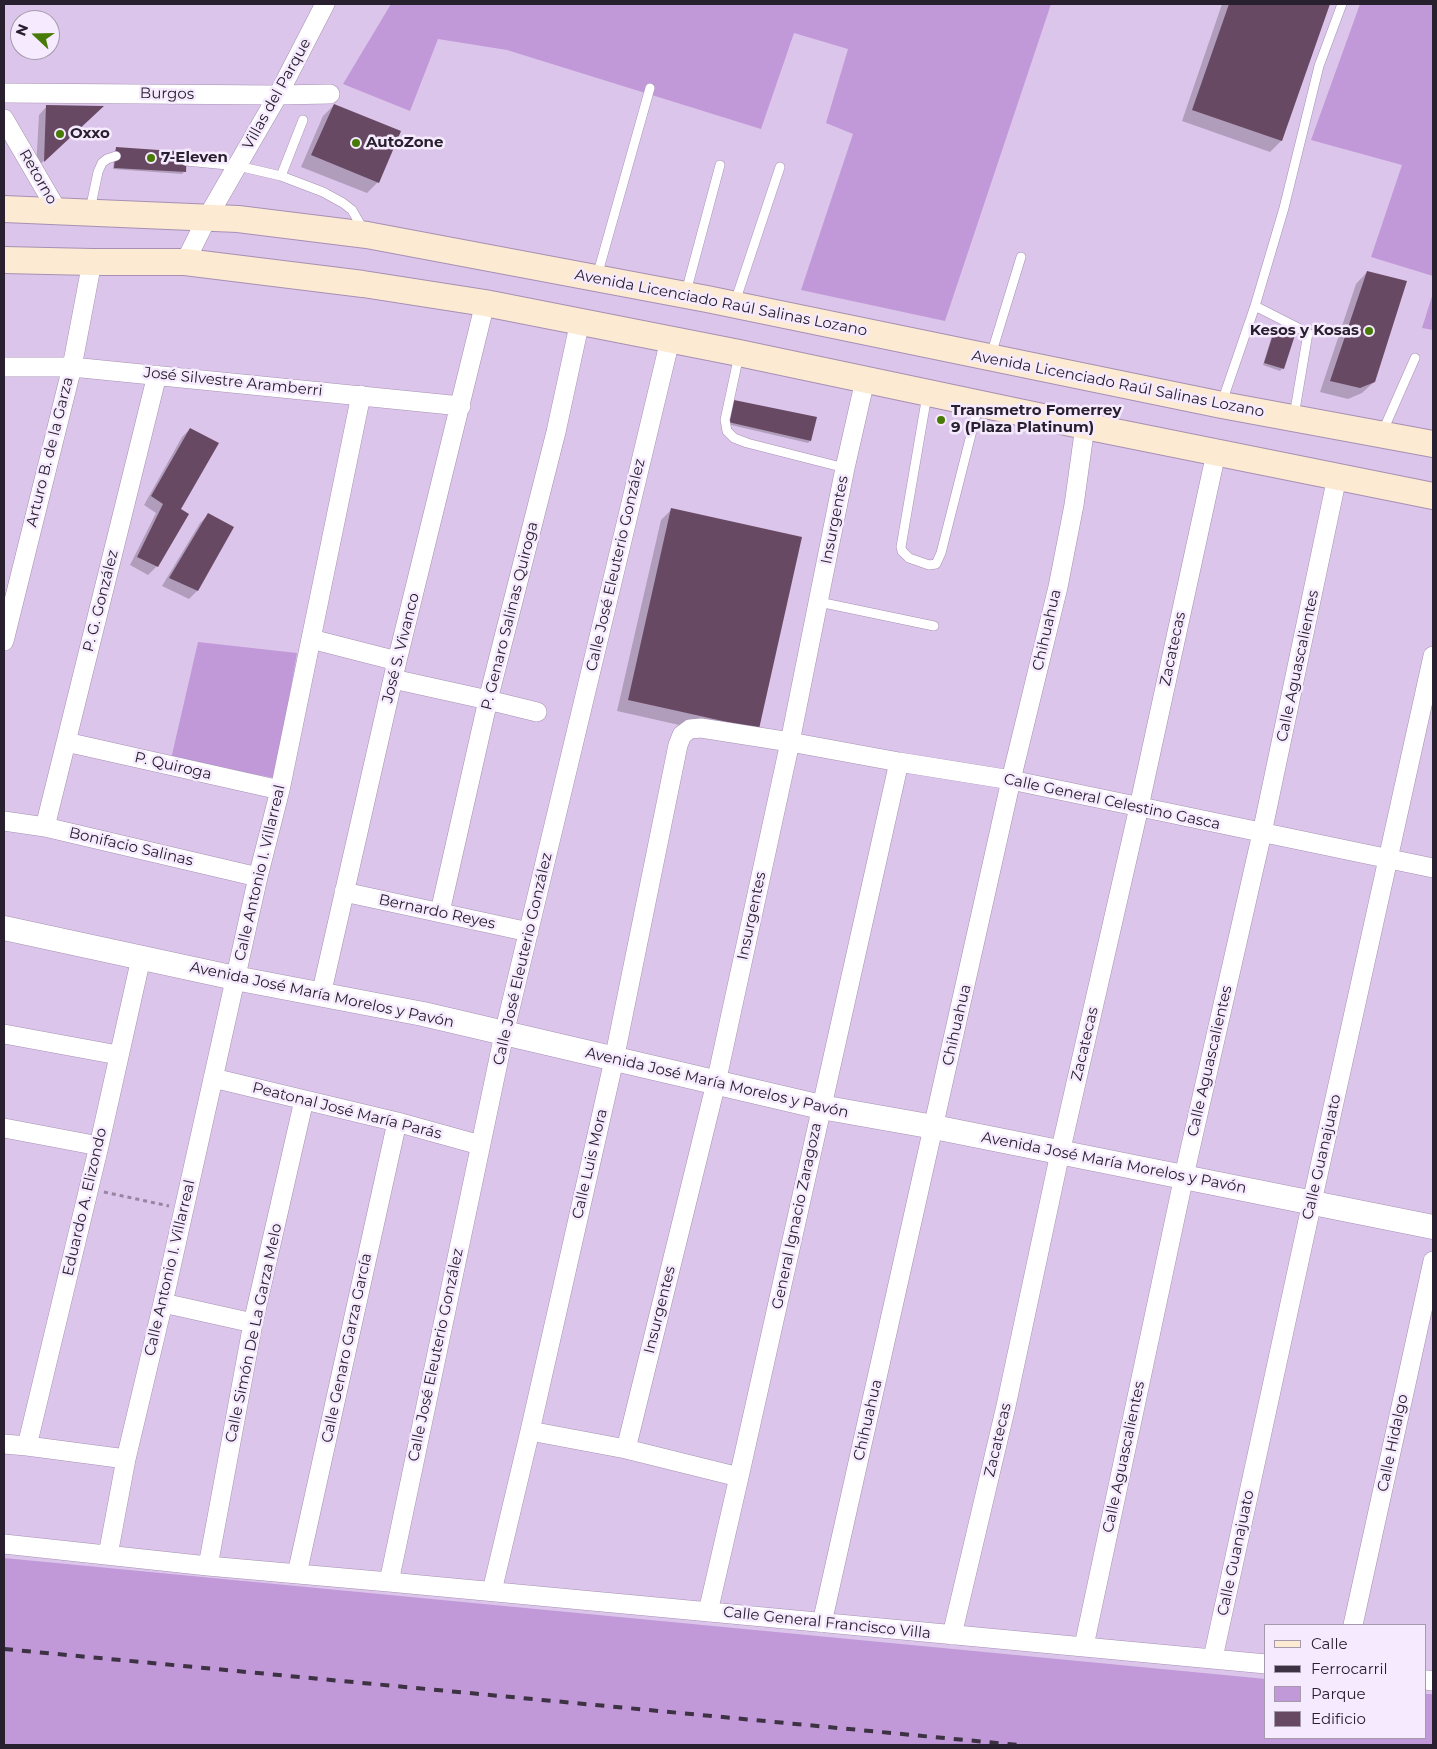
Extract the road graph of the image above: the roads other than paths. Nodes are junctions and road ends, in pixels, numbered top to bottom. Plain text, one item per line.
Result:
1 (325, 4) edge
2 (1342, 4) edge
3 (650, 88) dead end
4 (4, 93) edge
5 (330, 94) dead end
6 (278, 95) junction
7 (4, 118) edge
8 (303, 120) dead end
9 (116, 156) dead end
10 (186, 161) dead end
11 (238, 166) junction
12 (720, 166) dead end
13 (780, 167) dead end
14 (281, 176) junction
15 (4, 208) edge
16 (57, 210) junction
17 (89, 213) junction
18 (207, 218) junction
19 (367, 235) junction
20 (1021, 257) dead end
21 (4, 260) edge
22 (92, 262) junction
23 (185, 262) junction
24 (596, 278) junction
25 (685, 295) junction
26 (485, 303) junction
27 (734, 304) junction
28 (1255, 306) junction
29 (580, 321) junction
30 (670, 340) junction
31 (739, 353) junction
32 (990, 358) junction
33 (1415, 358) dead end
34 (4, 367) edge
35 (72, 367) junction
36 (156, 375) junction
37 (865, 380) junction
38 (928, 392) junction
39 (361, 395) junction
40 (980, 403) junction
41 (1222, 405) junction
42 (461, 406) junction
43 (1293, 419) junction
44 (1085, 426) junction
45 (1381, 434) junction
46 (1433, 444) edge
47 (1216, 453) junction
48 (846, 468) junction
49 (1337, 477) junction
50 (1433, 496) edge
51 (819, 602) junction
52 (6, 618) edge
53 (934, 626) dead end
54 (311, 639) junction
55 (4, 642) edge
56 (1433, 656) edge
57 (395, 670) junction
58 (488, 700) junction
59 (537, 712) dead end
60 (682, 735) joint
61 (66, 742) junction
62 (790, 742) junction
63 (899, 762) junction
64 (1011, 780) junction
65 (280, 790) junction
66 (1138, 807) junction
67 (4, 821) edge
68 (45, 827) junction
69 (1262, 833) junction
70 (1389, 859) junction
71 (1433, 868) edge
72 (258, 877) junction
73 (344, 892) junction
74 (440, 912) junction
75 (4, 928) edge
76 (529, 932) junction
77 (140, 958) junction
78 (235, 978) junction
79 (321, 994) junction
80 (4, 1034) edge
81 (504, 1034) junction
82 (118, 1055) junction
83 (614, 1060) junction
84 (213, 1078) junction
85 (716, 1083) junction
86 (304, 1100) junction
87 (821, 1107) junction
88 (397, 1122) junction
89 (934, 1127) junction
90 (4, 1128) edge
91 (480, 1145) junction
92 (99, 1146) junction
93 (1060, 1153) junction
94 (1184, 1176) junction
95 (1312, 1202) junction
96 (1433, 1226) edge
97 (1433, 1261) edge
98 (163, 1303) junction
99 (253, 1323) junction
100 (530, 1431) junction
101 (4, 1444) edge
102 (27, 1446) junction
103 (626, 1449) junction
104 (126, 1459) junction
105 (739, 1477) junction
106 (4, 1544) edge
107 (108, 1555) junction
108 (208, 1566) junction
109 (297, 1574) junction
110 (389, 1582) junction
111 (492, 1592) junction
112 (708, 1612) junction
113 (822, 1623) junction
114 (1353, 1624) edge
115 (952, 1636) junction
116 (1084, 1646) junction
117 (1213, 1658) junction
118 (1264, 1664) edge

1 - 6 street, Villas del Parque
2 - 28 lane
3 - 24 lane
4 - 6 street, Burgos
5 - 6 street, Burgos
6 - 11 street, Villas del Parque
7 - 16 street, Retorno
8 - 14 lane
9 - 17 lane
10 - 11 lane
11 - 14 lane
11 - 18 street, Villas del Parque
12 - 25 lane
13 - 27 lane
14 - 19 lane
15 - 16 main road, Avenida Licenciado Raúl Salinas Lozano
16 - 17 main road, Avenida Licenciado Raúl Salinas Lozano
17 - 18 main road, Avenida Licenciado Raúl Salinas Lozano
18 - 19 main road, Avenida Licenciado Raúl Salinas Lozano
18 - 23 street, Villas del Parque
19 - 24 main road, Avenida Licenciado Raúl Salinas Lozano
20 - 32 lane
21 - 22 main road
22 - 23 main road
22 - 35 street, Arturo B. de la Garza
23 - 26 main road
24 - 25 main road, Avenida Licenciado Raúl Salinas Lozano
25 - 27 main road, Avenida Licenciado Raúl Salinas Lozano
26 - 29 main road
26 - 42 street, José S. Vivanco
27 - 32 main road, Avenida Licenciado Raúl Salinas Lozano
28 - 41 lane
28 - 43 lane
29 - 30 main road
29 - 58 street, P. Genaro Salinas Quiroga
30 - 31 main road
30 - 76 street, Calle José Eleuterio González
31 - 37 main road
31 - 48 lane
32 - 41 main road, Avenida Licenciado Raúl Salinas Lozano
33 - 45 lane
34 - 35 street, José Silvestre Aramberri
35 - 36 street, José Silvestre Aramberri
35 - 52 street, Arturo B. de la Garza
36 - 39 street, José Silvestre Aramberri
36 - 61 street, P. G. González
37 - 38 main road
37 - 48 street, Insurgentes
38 - 40 main road
38 - 40 lane
39 - 42 street, José Silvestre Aramberri
39 - 54 street, Calle Antonio I. Villarreal
40 - 44 main road
41 - 43 main road, Avenida Licenciado Raúl Salinas Lozano
42 - 57 street, José S. Vivanco
43 - 45 main road, Avenida Licenciado Raúl Salinas Lozano
44 - 47 main road
44 - 64 street, Chihuahua
45 - 46 main road, Avenida Licenciado Raúl Salinas Lozano
47 - 49 main road
47 - 66 street, Zacatecas
48 - 51 street, Insurgentes
49 - 50 main road
49 - 69 street, Calle Aguascalientes
51 - 53 lane
51 - 62 street, Insurgentes
52 - 55 street, Arturo B. de la Garza
54 - 57 street
54 - 65 street, Calle Antonio I. Villarreal
56 - 70 street, Calle Guanajuato
57 - 58 street
57 - 73 street, José S. Vivanco
58 - 59 street
58 - 74 street, P. Genaro Salinas Quiroga
60 - 62 street, Calle General Celestino Gasca
60 - 83 street, Calle Luis Mora
61 - 65 street, P. Quiroga
61 - 68 street, P. G. González
62 - 63 street, Calle General Celestino Gasca
62 - 85 street, Insurgentes
63 - 64 street, Calle General Celestino Gasca
63 - 87 street, General Ignacio Zaragoza
64 - 66 street, Calle General Celestino Gasca
64 - 89 street, Chihuahua
65 - 72 street, Calle Antonio I. Villarreal
66 - 69 street, Calle General Celestino Gasca
66 - 93 street, Zacatecas
67 - 68 street, Bonifacio Salinas
68 - 72 street, Bonifacio Salinas
69 - 70 street, Calle General Celestino Gasca
69 - 94 street, Calle Aguascalientes
70 - 71 street, Calle General Celestino Gasca
70 - 95 street, Calle Guanajuato
72 - 78 street, Calle Antonio I. Villarreal
73 - 74 street, Bernardo Reyes
73 - 79 street, José S. Vivanco
74 - 76 street, Bernardo Reyes
75 - 77 street, Avenida José María Morelos y Pavón
76 - 81 street, Calle José Eleuterio González
77 - 78 street, Avenida José María Morelos y Pavón
77 - 82 street, Eduardo A. Elizondo
78 - 79 street, Avenida José María Morelos y Pavón
78 - 84 street, Calle Antonio I. Villarreal
79 - 81 street, Avenida José María Morelos y Pavón
80 - 82 street
81 - 83 street, Avenida José María Morelos y Pavón
81 - 91 street, Calle José Eleuterio González
82 - 92 street, Eduardo A. Elizondo
83 - 85 street, Avenida José María Morelos y Pavón
83 - 100 street, Calle Luis Mora
84 - 86 street, Peatonal José María Parás
84 - 98 street, Calle Antonio I. Villarreal
85 - 87 street, Avenida José María Morelos y Pavón
85 - 103 street, Insurgentes
86 - 88 street, Peatonal José María Parás
86 - 99 street, Calle Simón De La Garza Melo
87 - 89 street, Avenida José María Morelos y Pavón
87 - 105 street, General Ignacio Zaragoza
88 - 91 street, Peatonal José María Parás
88 - 109 street, Calle Genaro Garza García
89 - 93 street, Avenida José María Morelos y Pavón
89 - 113 street, Chihuahua
90 - 92 street
91 - 110 street, Calle José Eleuterio González
92 - 102 street, Eduardo A. Elizondo
93 - 94 street, Avenida José María Morelos y Pavón
93 - 115 street, Zacatecas
94 - 95 street, Avenida José María Morelos y Pavón
94 - 116 street, Calle Aguascalientes
95 - 96 street, Avenida José María Morelos y Pavón
95 - 117 street, Calle Guanajuato
97 - 114 street, Calle Hidalgo
98 - 99 street
98 - 104 street, Calle Antonio I. Villarreal
99 - 108 street, Calle Simón De La Garza Melo
100 - 103 street
100 - 111 street, Calle Luis Mora
101 - 102 street
102 - 104 street
103 - 105 street
104 - 107 street, Calle Antonio I. Villarreal
105 - 112 street, General Ignacio Zaragoza
106 - 107 street, Calle General Francisco Villa
107 - 108 street, Calle General Francisco Villa
108 - 109 street, Calle General Francisco Villa
109 - 110 street, Calle General Francisco Villa
110 - 111 street, Calle General Francisco Villa
111 - 112 street, Calle General Francisco Villa
112 - 113 street, Calle General Francisco Villa
113 - 115 street, Calle General Francisco Villa
115 - 116 street, Calle General Francisco Villa
116 - 117 street, Calle General Francisco Villa
117 - 118 street, Calle General Francisco Villa

